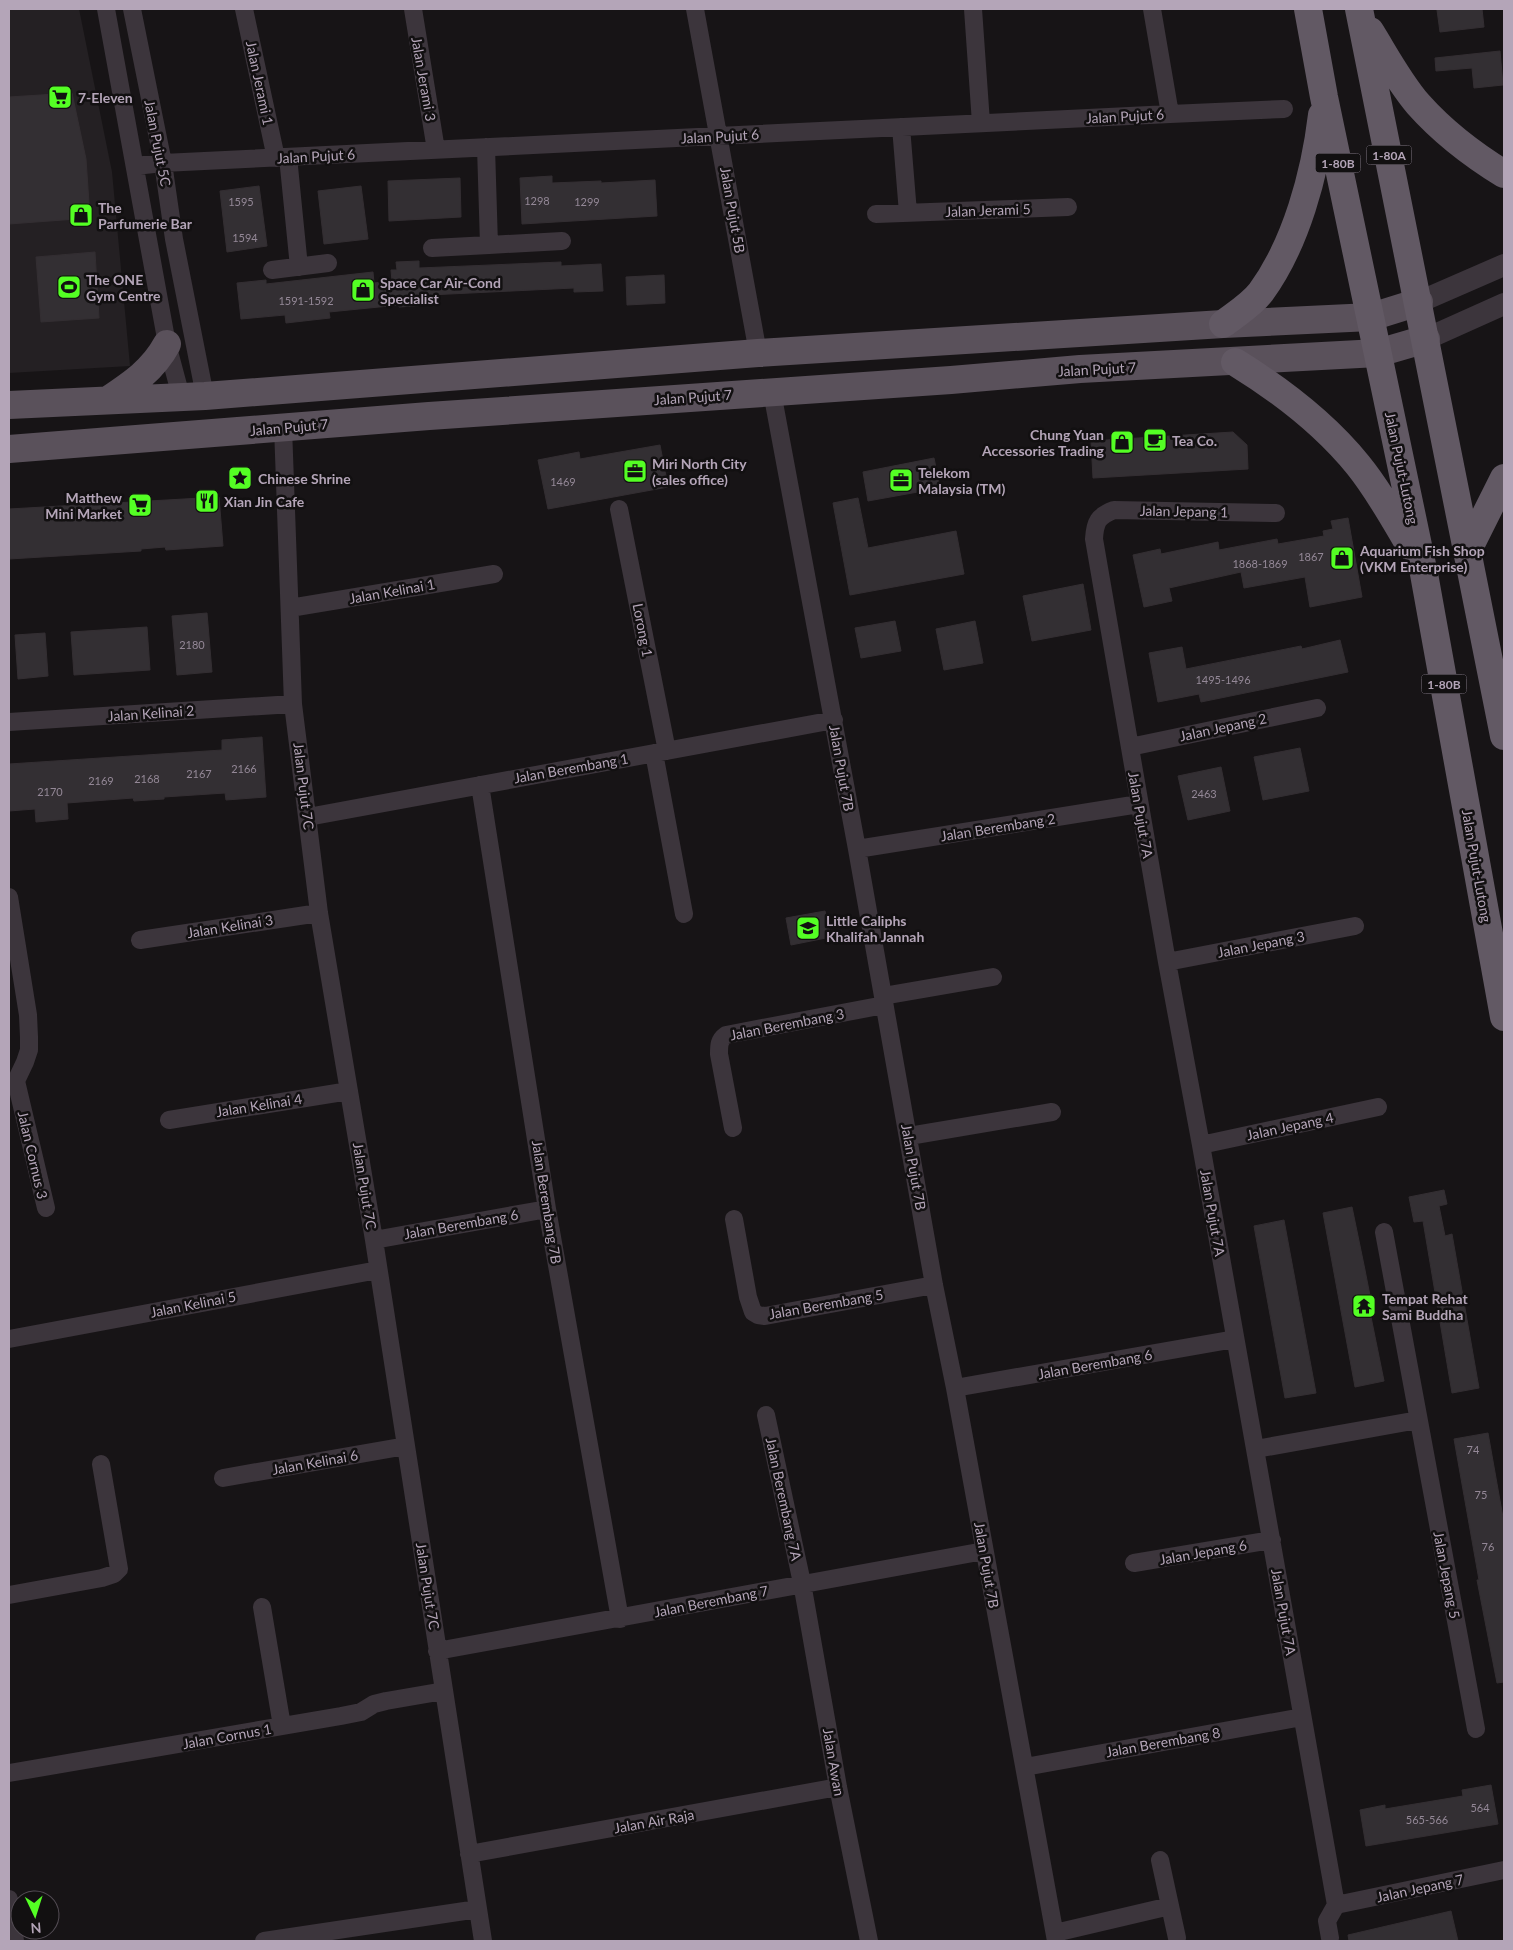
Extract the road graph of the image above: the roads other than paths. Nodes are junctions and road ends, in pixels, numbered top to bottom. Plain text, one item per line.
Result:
1 (106, 9) edge
2 (132, 9) edge
3 (244, 9) edge
4 (412, 9) edge
5 (695, 9) edge
6 (972, 9) edge
7 (1152, 9) edge
8 (1308, 9) edge
9 (1360, 13) edge
10 (1324, 98) junction
11 (1284, 109) dead end
12 (1170, 114) junction
13 (981, 123) junction
14 (901, 127) junction
15 (720, 137) junction
16 (486, 147) junction
17 (436, 150) junction
18 (282, 157) junction
19 (163, 163) junction
20 (135, 166) junction
21 (1504, 174) edge
22 (1068, 208) dead end
23 (908, 213) junction
24 (876, 214) dead end
25 (174, 239) junction
26 (562, 241) dead end
27 (149, 244) junction
28 (489, 245) junction
29 (432, 248) dead end
30 (328, 264) dead end
31 (1504, 265) edge
32 (299, 267) junction
33 (272, 270) dead end
34 (1419, 302) junction
35 (1504, 304) edge
36 (1371, 317) junction
37 (1223, 324) junction
38 (1426, 339) junction
39 (167, 344) junction
40 (758, 353) junction
41 (1378, 354) junction
42 (1235, 362) junction
43 (772, 392) junction
44 (194, 396) junction
45 (108, 400) junction
46 (9, 405) edge
47 (429, 416) junction
48 (283, 427) junction
49 (9, 449) edge
50 (1504, 478) edge
51 (619, 509) dead end
52 (1276, 513) dead end
53 (1097, 521) joint
54 (1467, 552) junction
55 (494, 574) dead end
56 (1424, 574) junction
57 (290, 608) junction
58 (293, 704) junction
59 (1317, 708) dead end
60 (834, 720) junction
61 (9, 722) edge
62 (1504, 736) edge
63 (1130, 747) junction
64 (661, 752) junction
65 (480, 785) junction
66 (1139, 804) junction
67 (308, 817) junction
68 (857, 849) junction
69 (9, 896) edge
70 (319, 913) junction
71 (684, 914) dead end
72 (1355, 926) dead end
73 (140, 940) dead end
74 (1167, 962) junction
75 (993, 977) dead end
76 (884, 1000) junction
77 (1504, 1017) edge
78 (12, 1082) edge
79 (349, 1090) junction
80 (1378, 1107) dead end
81 (1052, 1112) dead end
82 (169, 1120) dead end
83 (733, 1128) dead end
84 (909, 1136) junction
85 (1201, 1146) junction
86 (46, 1208) dead end
87 (548, 1209) junction
88 (734, 1218) dead end
89 (1384, 1232) dead end
90 (374, 1240) junction
91 (378, 1270) junction
92 (934, 1285) junction
93 (9, 1339) edge
94 (1235, 1339) junction
95 (955, 1388) junction
96 (766, 1415) dead end
97 (1418, 1420) junction
98 (406, 1446) junction
99 (1256, 1449) junction
100 (101, 1464) dead end
101 (223, 1478) dead end
102 (1272, 1540) junction
103 (984, 1551) junction
104 (1134, 1563) dead end
105 (802, 1583) junction
106 (9, 1595) edge
107 (262, 1607) dead end
108 (620, 1619) junction
109 (437, 1651) junction
110 (444, 1691) junction
111 (1302, 1717) junction
112 (282, 1726) junction
113 (1476, 1729) dead end
114 (1025, 1767) junction
115 (9, 1773) edge
116 (838, 1787) junction
117 (469, 1854) junction
118 (1160, 1860) dead end
119 (1504, 1870) edge
120 (1170, 1906) junction
121 (1336, 1906) junction
122 (478, 1909) junction
123 (1055, 1937) edge
124 (1177, 1938) dead end
125 (1330, 1938) dead end
126 (264, 1941) edge
127 (483, 1941) edge
128 (869, 1941) edge

1 - 20 street, Jalan Pujut 5C
2 - 19 street, Jalan Pujut 5C
3 - 18 street, Jalan Jerami 1
4 - 17 street, Jalan Jerami 3
5 - 15 street, Jalan Pujut 5B
6 - 13 street
7 - 12 street, Jalan Pujut 6
8 - 10 highway, Jalan Pujut-Lutong / 1-80B
9 - 21 highway
9 - 34 highway, 1-80A
10 - 36 highway, Jalan Pujut-Lutong / 1-80B
10 - 37 highway
11 - 12 street
12 - 13 street, Jalan Pujut 6
13 - 14 street, Jalan Pujut 6
14 - 15 street, Jalan Pujut 6
14 - 23 street
15 - 16 street, Jalan Pujut 6
15 - 40 street, Jalan Pujut 5B
16 - 17 street, Jalan Pujut 6
16 - 28 street
17 - 18 street, Jalan Pujut 6
18 - 19 street, Jalan Pujut 6
18 - 32 street, Jalan Jerami 1
19 - 20 street, Jalan Pujut 6
19 - 25 street, Jalan Pujut 5C
20 - 27 street, Jalan Pujut 5C
22 - 23 street, Jalan Jerami 5
23 - 24 street, Jalan Jerami 5
25 - 27 street
25 - 44 street, Jalan Pujut 5C
26 - 28 street
27 - 39 street, Jalan Pujut 5C
28 - 29 street
30 - 32 street
31 - 34 street
32 - 33 street
34 - 36 main road
34 - 38 highway, 1-80A
35 - 38 street
36 - 37 main road
36 - 41 highway, Jalan Pujut-Lutong / 1-80B
37 - 40 main road
38 - 41 main road, Jalan Pujut 7
38 - 54 highway, 1-80A
39 - 44 street, Jalan Pujut 5C
39 - 45 main road
40 - 44 main road
41 - 42 main road, Jalan Pujut 7
41 - 56 highway, Jalan Pujut-Lutong / 1-80B
42 - 43 main road, Jalan Pujut 7
42 - 56 highway
43 - 47 main road, Jalan Pujut 7
43 - 60 street, Jalan Pujut 7B
44 - 45 main road
44 - 47 main road
45 - 46 main road
47 - 48 main road, Jalan Pujut 7
48 - 49 main road, Jalan Pujut 7
48 - 57 street, Jalan Pujut 7C
50 - 54 highway
51 - 64 street, Lorong 1
52 - 53 street, Jalan Jepang 1
53 - 63 street, Jalan Pujut 7A
54 - 62 highway, 1-80A
55 - 57 street, Jalan Kelinai 1
56 - 77 highway, Jalan Pujut-Lutong / 1-80B
57 - 58 street, Jalan Pujut 7C
58 - 61 street, Jalan Kelinai 2
58 - 67 street, Jalan Pujut 7C
59 - 63 street, Jalan Jepang 2
60 - 64 street, Jalan Berembang 1
60 - 68 street, Jalan Pujut 7B
63 - 66 street, Jalan Pujut 7A
64 - 65 street, Jalan Berembang 1
64 - 71 street, Lorong 1
65 - 67 street, Jalan Berembang 1
65 - 87 street, Jalan Berembang 7B
66 - 68 street, Jalan Berembang 2
66 - 74 street, Jalan Pujut 7A
67 - 70 street, Jalan Pujut 7C
68 - 76 street, Jalan Pujut 7B
69 - 78 street, Jalan Cornus 3
70 - 73 street, Jalan Kelinai 3
70 - 79 street, Jalan Pujut 7C
72 - 74 street, Jalan Jepang 3
74 - 85 street, Jalan Pujut 7A
75 - 76 street
76 - 83 street, Jalan Berembang 3
76 - 84 street, Jalan Pujut 7B
78 - 86 street, Jalan Cornus 3
79 - 82 street, Jalan Kelinai 4
79 - 90 street, Jalan Pujut 7C
80 - 85 street, Jalan Jepang 4
81 - 84 street
84 - 92 street, Jalan Pujut 7B
85 - 94 street, Jalan Pujut 7A
87 - 90 street, Jalan Berembang 6
87 - 108 street, Jalan Berembang 7B
88 - 92 street, Jalan Berembang 5
89 - 97 street, Jalan Jepang 5
90 - 91 street, Jalan Pujut 7C
91 - 93 street, Jalan Kelinai 5
91 - 98 street, Jalan Pujut 7C
92 - 95 street, Jalan Pujut 7B
94 - 95 street, Jalan Berembang 6
94 - 99 street, Jalan Pujut 7A
95 - 103 street, Jalan Pujut 7B
96 - 105 street, Jalan Berembang 7A
97 - 99 street
97 - 113 street, Jalan Jepang 5
98 - 101 street, Jalan Kelinai 6
98 - 109 street, Jalan Pujut 7C
99 - 102 street, Jalan Pujut 7A
100 - 106 street
102 - 104 street, Jalan Jepang 6
102 - 111 street, Jalan Pujut 7A
103 - 105 street, Jalan Berembang 7
103 - 114 street, Jalan Pujut 7B
105 - 108 street, Jalan Berembang 7
105 - 116 street, Jalan Awan
107 - 112 street
108 - 109 street, Jalan Berembang 7
109 - 110 street, Jalan Pujut 7C
110 - 112 street, Jalan Cornus 1
110 - 117 street, Jalan Pujut 7C
111 - 114 street, Jalan Berembang 8
111 - 121 street, Jalan Pujut 7A
112 - 115 street, Jalan Cornus 1
114 - 123 street, Jalan Pujut 7B
116 - 117 street, Jalan Air Raja
116 - 128 street, Jalan Awan
117 - 122 street, Jalan Pujut 7C
118 - 120 street
119 - 121 street, Jalan Jepang 7
120 - 123 street
120 - 124 street
121 - 125 street
122 - 126 street
122 - 127 street, Jalan Pujut 7C

